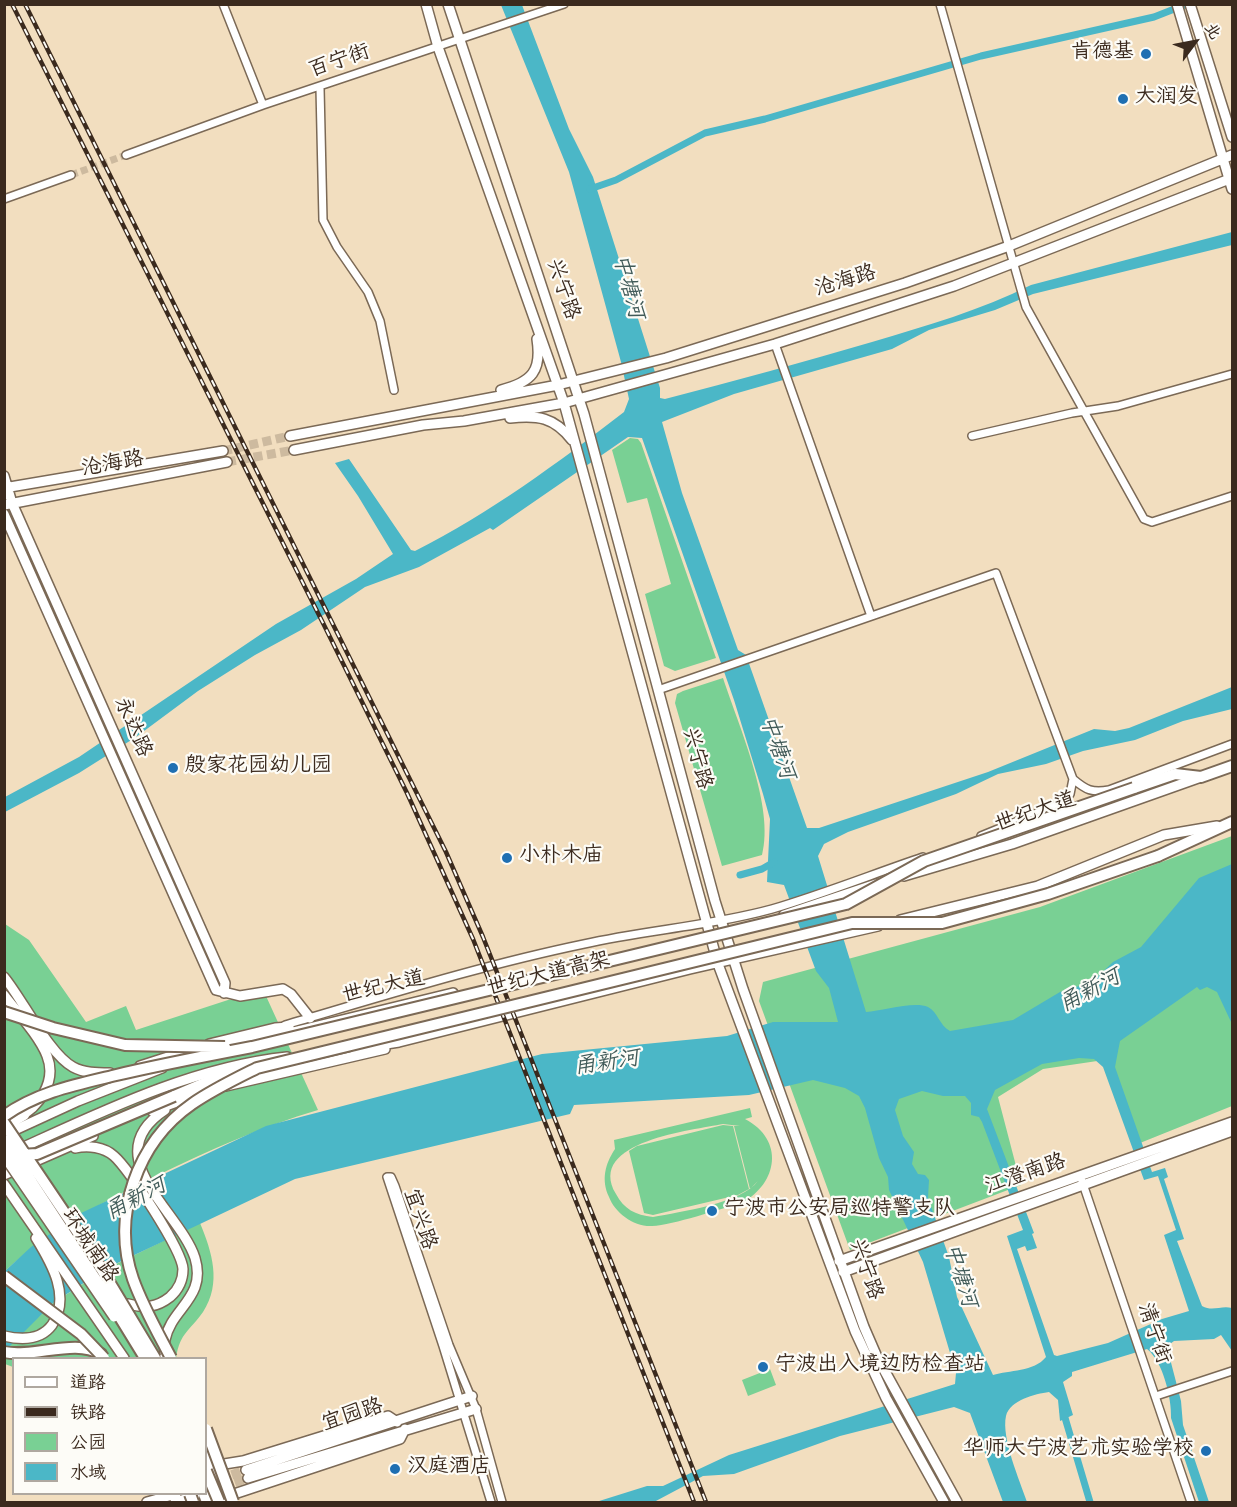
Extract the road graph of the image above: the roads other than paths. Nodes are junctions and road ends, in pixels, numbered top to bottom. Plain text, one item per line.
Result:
1 (223, 4) edge
2 (426, 4) edge
3 (448, 4) edge
4 (564, 4) edge
5 (940, 4) edge
6 (1178, 4) edge
7 (1190, 4) edge
8 (459, 40) junction
9 (438, 47) junction
10 (320, 88) junction
11 (263, 105) junction
12 (1233, 137) edge
13 (126, 155) tunnel mouth
14 (1233, 155) edge
15 (1222, 158) junction
16 (71, 175) tunnel mouth
17 (1230, 178) edge
18 (1233, 189) edge
19 (4, 199) edge
20 (1009, 246) junction
21 (1014, 264) junction
22 (534, 319) junction
23 (775, 344) junction
24 (1233, 374) edge
25 (573, 382) junction
26 (558, 385) junction
27 (394, 390) dead end
28 (579, 399) junction
29 (564, 403) junction
30 (457, 405) junction
31 (1085, 412) junction
32 (464, 420) junction
33 (290, 436) tunnel mouth
34 (972, 436) dead end
35 (575, 444) junction
36 (294, 450) tunnel mouth
37 (223, 451) tunnel mouth
38 (227, 462) tunnel mouth
39 (4, 476) edge
40 (6, 487) edge
41 (1233, 496) edge
42 (8, 504) edge
43 (4, 514) edge
44 (871, 616) junction
45 (658, 690) junction
46 (1233, 744) edge
47 (1233, 766) edge
48 (1201, 777) junction
49 (1072, 779) junction
50 (1230, 823) edge
51 (722, 925) junction
52 (855, 927) junction
53 (707, 928) junction
54 (733, 960) junction
55 (718, 964) junction
56 (4, 977) edge
57 (224, 993) junction
58 (4, 994) edge
59 (4, 1012) edge
60 (313, 1022) junction
61 (399, 1042) junction
62 (252, 1047) junction
63 (256, 1068) junction
64 (185, 1098) junction
65 (4, 1116) edge
66 (27, 1119) junction
67 (1233, 1122) edge
68 (4, 1124) edge
69 (1233, 1131) edge
70 (4, 1134) edge
71 (5, 1149) edge
72 (45, 1157) junction
73 (4, 1175) edge
74 (1082, 1180) junction
75 (4, 1184) edge
76 (4, 1192) edge
77 (944, 1228) junction
78 (842, 1260) junction
79 (831, 1264) junction
80 (846, 1271) junction
81 (835, 1275) junction
82 (4, 1276) edge
83 (4, 1336) edge
84 (4, 1352) edge
85 (103, 1356) edge
86 (123, 1357) edge
87 (142, 1357) edge
88 (142, 1357) edge
89 (154, 1357) edge
90 (165, 1357) edge
91 (170, 1357) edge
92 (1233, 1371) edge
93 (472, 1396) junction
94 (1156, 1396) junction
95 (460, 1400) junction
96 (476, 1409) junction
97 (464, 1412) junction
98 (397, 1422) junction
99 (405, 1429) junction
100 (207, 1432) edge
101 (209, 1468) edge
102 (173, 1495) edge
103 (197, 1497) edge
104 (221, 1501) edge
105 (147, 1503) edge
106 (175, 1503) edge
107 (207, 1503) edge
108 (233, 1503) edge
109 (491, 1503) edge
110 (502, 1503) edge
111 (944, 1503) edge
112 (957, 1503) edge
113 (1191, 1503) edge

1 - 11 street
2 - 9 main road, 兴宁路
3 - 8 main road, 兴宁路
4 - 8 street, 百宁街
5 - 20 street
6 - 15 main road
7 - 12 main road
8 - 9 street, 百宁街
8 - 25 main road, 兴宁路
9 - 10 street, 百宁街
9 - 22 main road, 兴宁路
10 - 11 street, 百宁街
10 - 27 street
11 - 13 street, 百宁街
14 - 15 main road, 沧海路
15 - 17 main road
15 - 20 main road, 沧海路
16 - 19 street
17 - 18 main road
17 - 21 main road, 沧海路
20 - 21 street
20 - 25 main road, 沧海路
21 - 23 main road, 沧海路
21 - 31 street
22 - 26 main road, 兴宁路
22 - 30 main road, 沧海路
23 - 28 main road, 沧海路
23 - 44 street
24 - 31 street
25 - 26 main road, 沧海路
25 - 28 main road, 兴宁路
26 - 29 main road, 兴宁路
26 - 30 main road, 沧海路
28 - 29 main road, 沧海路
28 - 45 main road, 兴宁路
29 - 32 main road, 沧海路
29 - 35 main road, 兴宁路
30 - 33 main road, 沧海路
31 - 34 street
31 - 41 street
32 - 35 main road, 沧海路
32 - 36 main road, 沧海路
35 - 53 main road, 兴宁路
37 - 40 main road, 沧海路
38 - 42 main road, 沧海路
39 - 40 main road, 永达路
40 - 42 main road, 永达路
42 - 57 main road, 永达路
43 - 57 main road, 永达路
44 - 45 street
44 - 49 street
45 - 51 main road, 兴宁路
46 - 49 street
47 - 48 highway, 世纪大道
48 - 51 main road, 世纪大道
48 - 62 highway, 世纪大道高架, bridge
49 - 51 street
50 - 52 main road
50 - 52 highway, 世纪大道高架, bridge
51 - 53 main road, 世纪大道
51 - 54 main road, 兴宁路
52 - 54 main road
52 - 63 highway, 世纪大道高架, bridge
53 - 55 main road, 兴宁路
53 - 60 main road, 世纪大道
53 - 60 street
54 - 55 main road
54 - 78 main road, 兴宁路
55 - 61 main road
55 - 79 main road, 兴宁路
56 - 60 main road
57 - 60 main road
58 - 66 main road
59 - 62 highway, bridge
60 - 66 main road, 世纪大道
61 - 64 main road
61 - 71 main road
62 - 65 highway, bridge
63 - 71 highway, 世纪大道高架, bridge
63 - 91 highway, bridge
64 - 72 main road
64 - 90 main road
66 - 68 highway
66 - 70 main road, 世纪大道
67 - 74 main road, 江澄南路
68 - 89 highway, bridge
69 - 74 main road, 江澄南路
71 - 72 main road, bridge
71 - 87 main road, 环城南路, bridge
71 - 88 highway, bridge
72 - 73 main road
74 - 77 main road, 江澄南路
74 - 94 street, 清宁街
75 - 86 main road, 环城南路
76 - 83 main road
77 - 78 main road, 江澄南路
77 - 80 main road, 江澄南路
78 - 79 main road, 江澄南路
78 - 80 main road, 兴宁路
79 - 81 main road
80 - 81 main road, 江澄南路
80 - 112 main road, 兴宁路
81 - 111 main road
82 - 85 highway, bridge
84 - 85 highway
92 - 94 street
93 - 95 main road, 宜园路
93 - 95 street, 宜兴路
93 - 96 street, 宜兴路
94 - 113 street, 清宁街
95 - 97 street, 宜兴路
95 - 98 main road, 宜园路
96 - 97 main road, 宜园路
96 - 110 street, 宜兴路
97 - 99 main road, 宜园路
97 - 109 street, 宜兴路
98 - 99 main road, 宜园路
98 - 101 main road
99 - 104 main road, 宜园路
100 - 108 highway, bridge
101 - 104 highway, bridge
102 - 105 main road
103 - 106 main road
103 - 107 highway

